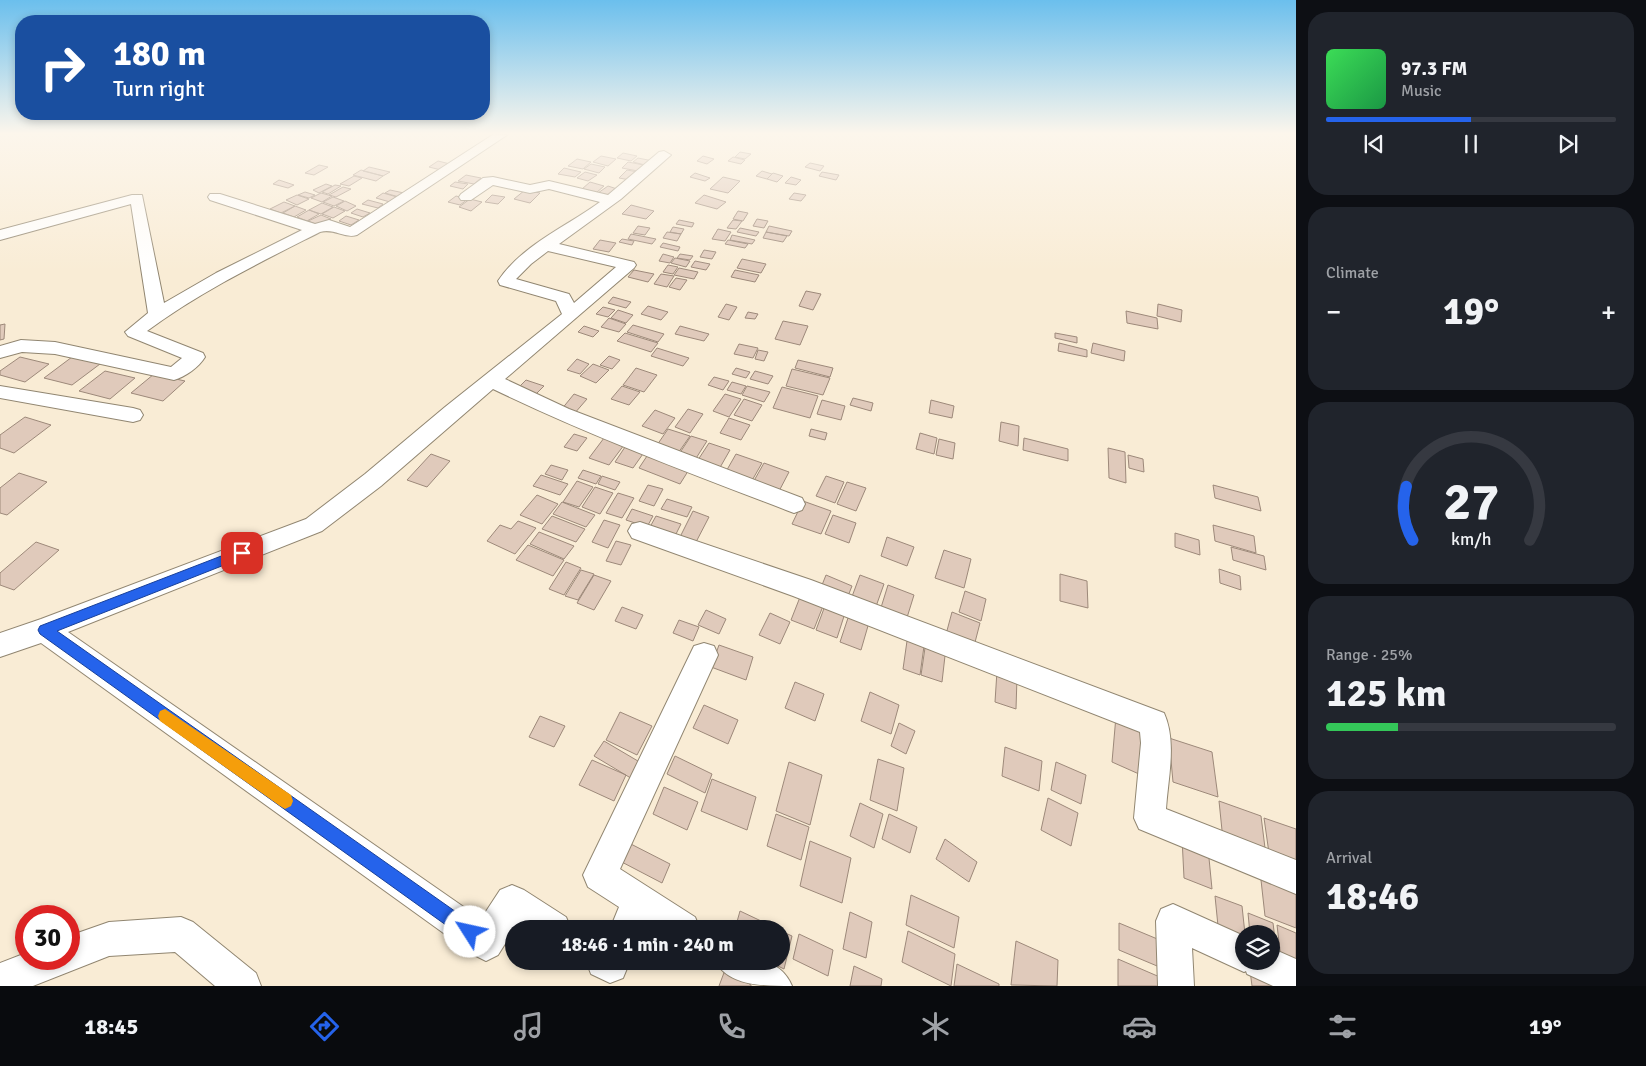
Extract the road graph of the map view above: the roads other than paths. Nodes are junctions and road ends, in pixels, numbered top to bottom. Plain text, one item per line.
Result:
1 (432, 180) edge
2 (637, 180) edge
3 (215, 197) dead end
4 (466, 197) dead end
5 (610, 200) junction
6 (314, 229) junction
7 (0, 236) edge
8 (544, 245) junction
9 (157, 314) junction
10 (571, 315) junction
11 (0, 352) edge
12 (491, 380) junction
13 (0, 392) edge
14 (133, 415) dead end
15 (794, 504) dead end
16 (640, 531) dead end
17 (44, 630) junction
18 (0, 645) edge
19 (704, 655) dead end
20 (1296, 877) edge
21 (634, 915) edge
22 (540, 920) edge
23 (652, 920) edge
24 (80, 950) edge
25 (1235, 950) edge
26 (27, 970) edge
27 (748, 970) edge
28 (1279, 970) edge
29 (1296, 978) edge
30 (0, 980) edge
31 (243, 986) edge
32 (774, 986) edge
33 (1176, 986) edge

1 - 6 street
2 - 5 street
3 - 6 street
4 - 5 street
5 - 8 street
6 - 9 street
7 - 9 street
8 - 10 street
8 - 10 street
9 - 11 street
10 - 12 street
12 - 15 street
12 - 17 street
13 - 14 street
16 - 20 street
17 - 18 street
17 - 22 street
19 - 21 street
21 - 23 street
24 - 31 street
25 - 33 street
26 - 30 street
27 - 32 street
28 - 29 street

